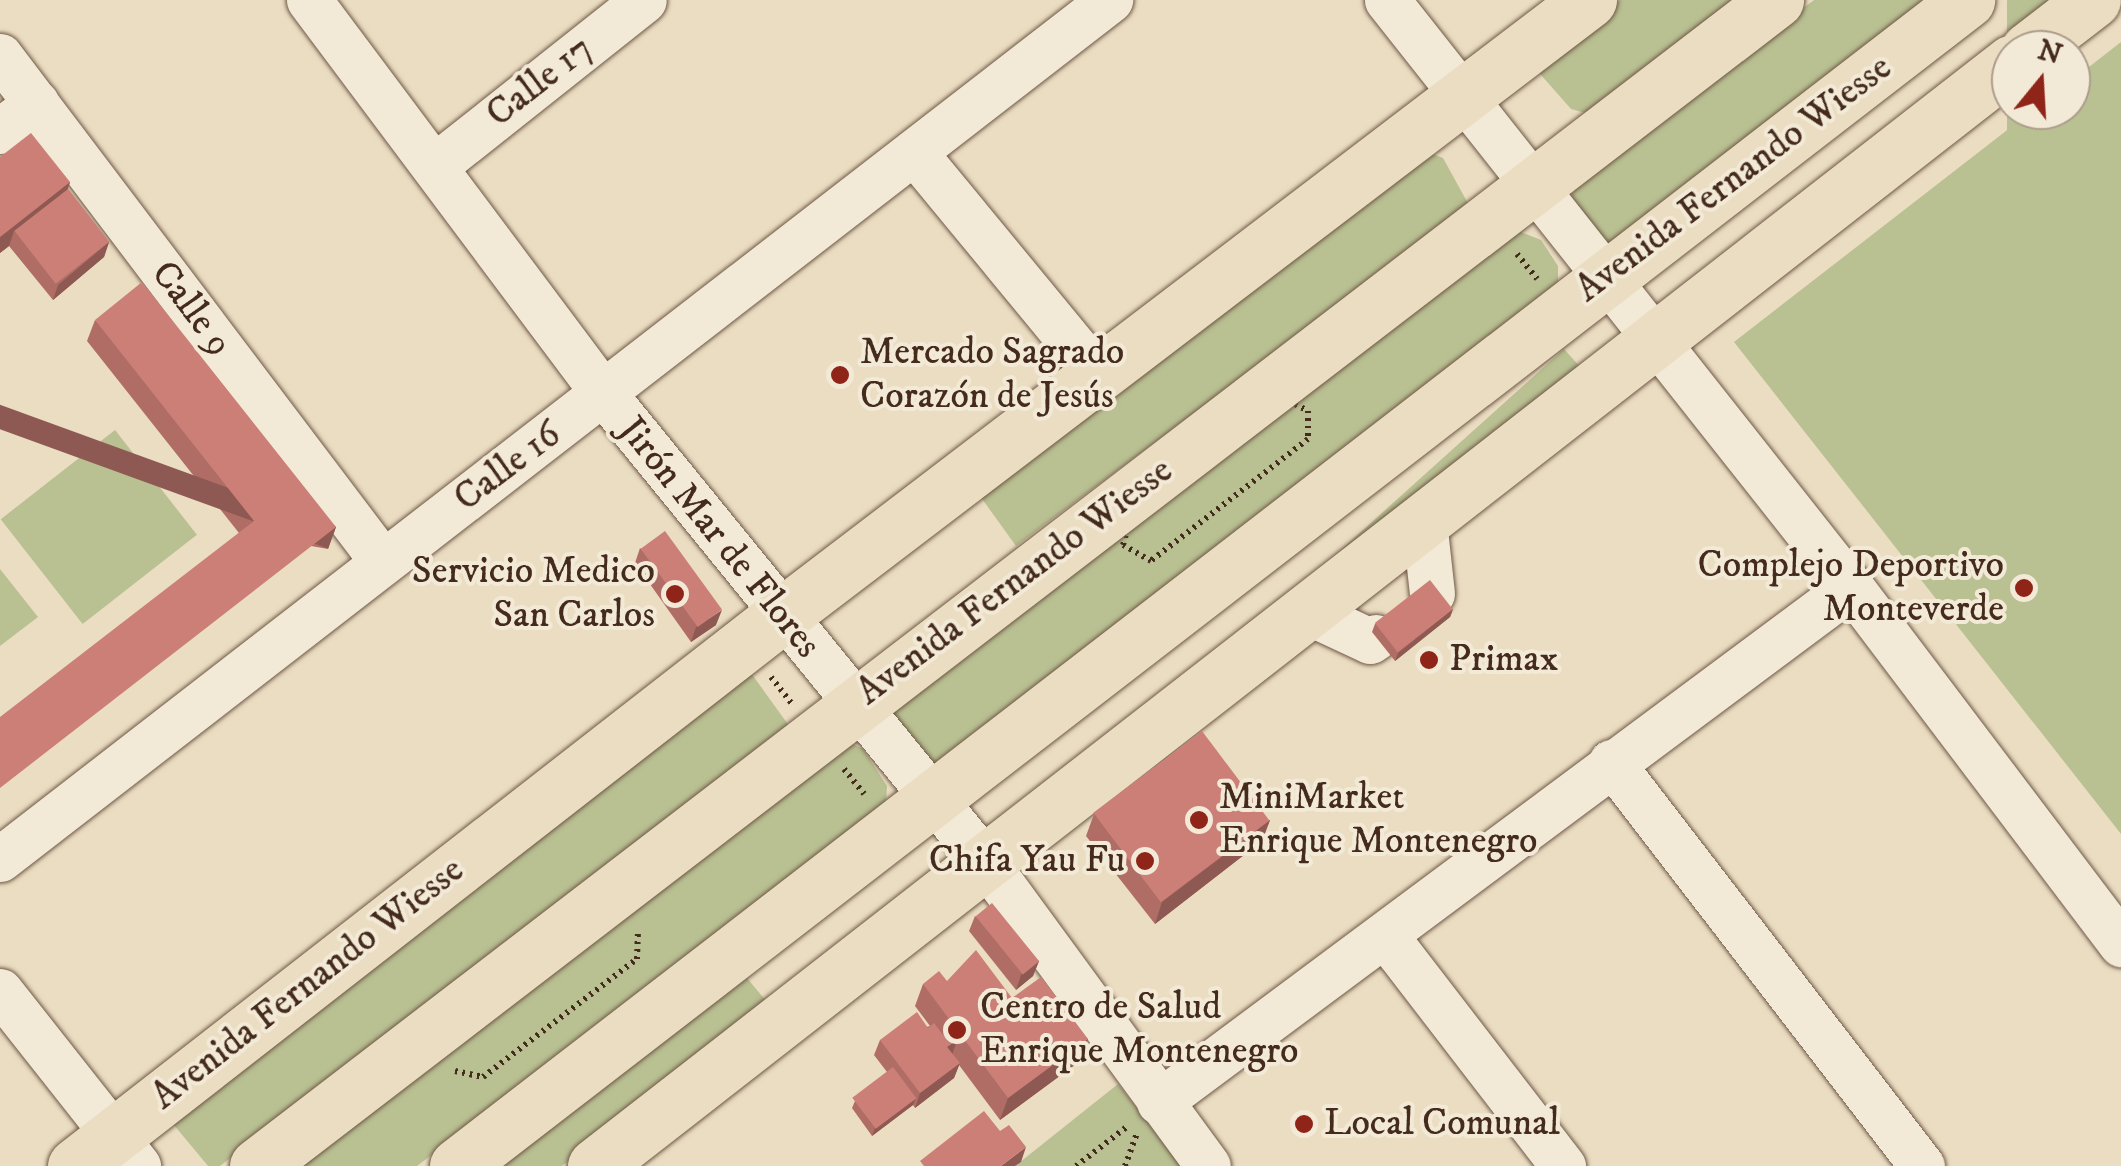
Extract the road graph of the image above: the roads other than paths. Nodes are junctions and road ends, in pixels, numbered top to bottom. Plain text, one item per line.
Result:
1 (310, 0) edge
2 (644, 0) edge
3 (1110, 0) edge
4 (1387, 0) edge
5 (1589, 0) edge
6 (1776, 0) edge
7 (1967, 0) edge
8 (2093, 0) edge
9 (2054, 30) edge
10 (0, 56) edge
11 (1991, 78) edge
12 (1462, 96) junction
13 (36, 103) junction
14 (0, 131) edge
15 (914, 152) junction
16 (436, 165) junction
17 (1536, 186) junction
18 (1606, 276) junction
19 (1656, 338) junction
20 (1097, 374) junction
21 (605, 395) junction
22 (1424, 521) junction
23 (382, 561) junction
24 (1850, 587) junction
25 (1432, 594) edge
26 (1308, 612) junction
27 (780, 616) junction
28 (1376, 637) edge
29 (829, 712) junction
30 (1611, 762) junction
31 (933, 795) junction
32 (0, 859) edge
33 (987, 864) junction
34 (1385, 935) junction
35 (2121, 944) edge
36 (0, 991) edge
37 (1159, 1102) junction
38 (109, 1156) edge
39 (257, 1166) edge
40 (457, 1166) edge
41 (596, 1166) edge
42 (1208, 1166) edge
43 (1563, 1166) edge
44 (1922, 1166) edge

1 - 16 street, Jirón Mar de Flores
2 - 16 street, Calle 17
3 - 15 street, Calle 16
4 - 12 street
5 - 12 main road, Avenida Fernando Wiesse
6 - 17 main road, Avenida Fernando Wiesse
7 - 18 main road, Avenida Fernando Wiesse
8 - 9 main road
10 - 13 street, Calle 9
11 - 19 main road, Avenida Fernando Wiesse
12 - 17 street
12 - 20 main road, Avenida Fernando Wiesse
13 - 14 street
13 - 23 street, Calle 9
15 - 20 street
15 - 21 street, Calle 16
16 - 21 street, Jirón Mar de Flores
17 - 18 street
17 - 29 main road, Avenida Fernando Wiesse
18 - 19 street
18 - 31 main road, Avenida Fernando Wiesse
19 - 22 main road, Avenida Fernando Wiesse
19 - 24 street
20 - 27 main road, Avenida Fernando Wiesse
21 - 23 street, Calle 16
21 - 27 street, Jirón Mar de Flores
22 - 25 street
22 - 26 main road, Avenida Fernando Wiesse
23 - 32 street, Calle 16
24 - 30 street
24 - 35 street
26 - 28 street
26 - 33 main road, Avenida Fernando Wiesse
27 - 29 street, Jirón Mar de Flores
27 - 38 main road, Avenida Fernando Wiesse
29 - 31 street, Jirón Mar de Flores
29 - 39 main road, Avenida Fernando Wiesse
30 - 34 street
30 - 44 street
31 - 33 street, Jirón Mar de Flores
31 - 40 main road, Avenida Fernando Wiesse
33 - 37 street, Jirón Mar de Flores
33 - 41 main road, Avenida Fernando Wiesse
34 - 37 street
34 - 43 street
36 - 38 street
37 - 42 street, Jirón Mar de Flores

